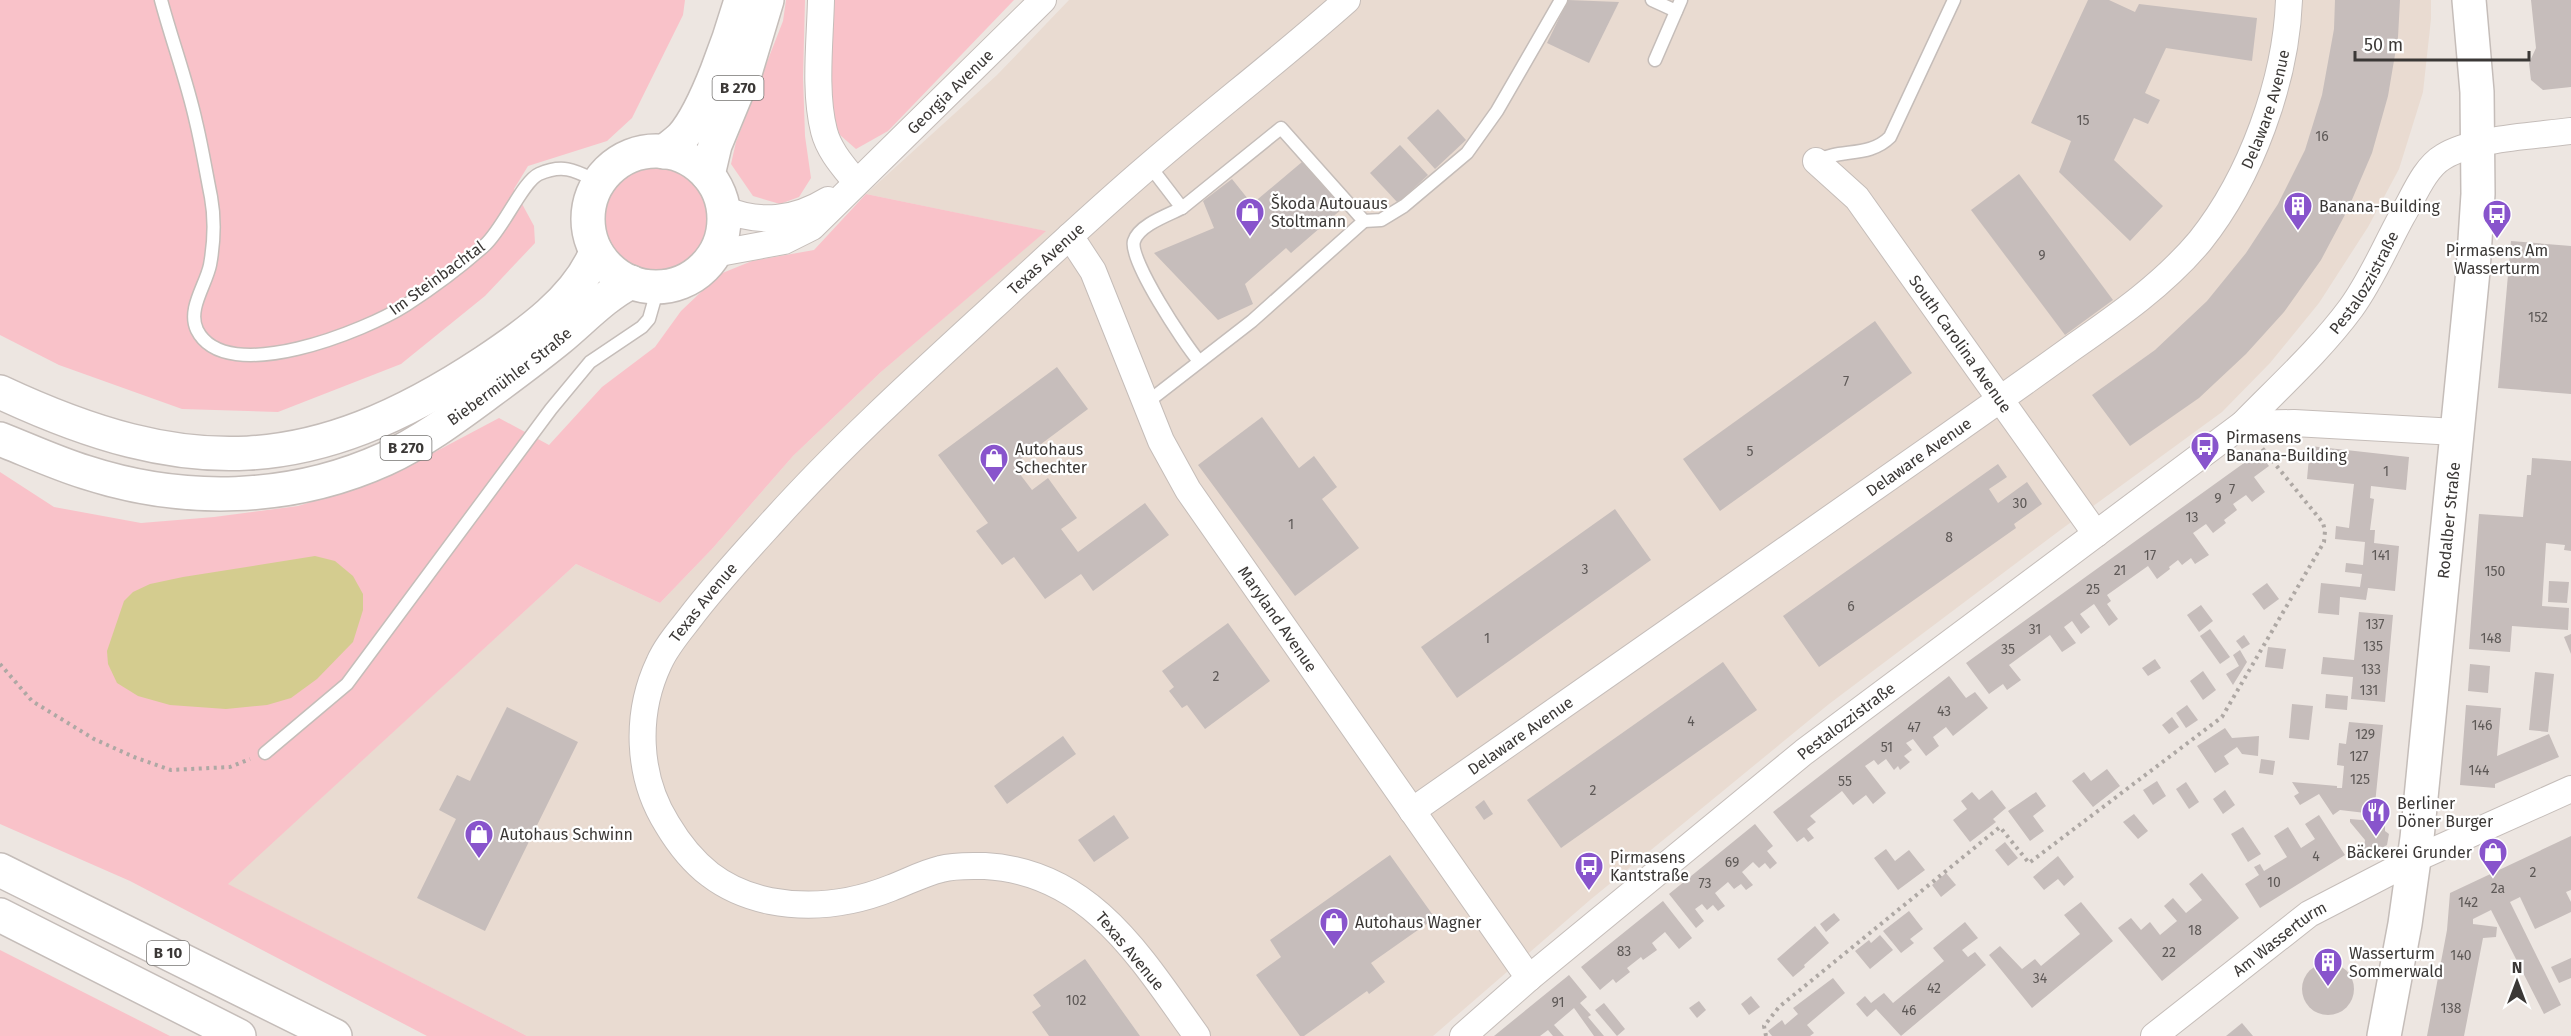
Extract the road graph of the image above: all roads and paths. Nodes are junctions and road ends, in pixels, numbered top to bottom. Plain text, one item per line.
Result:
1 (161, 0) edge
2 (741, 0) edge
3 (767, 0) edge
4 (821, 0) edge
5 (1043, 0) edge
6 (1347, 0) edge
7 (1561, 0) edge
8 (1652, 0) edge
9 (1954, 0) edge
10 (2289, 0) edge
11 (2469, 0) edge
12 (1679, 6) edge
13 (1655, 60) dead end
14 (2571, 131) edge
15 (2478, 144) junction
16 (664, 152) junction
17 (1816, 161) joint
18 (1149, 165) junction
19 (708, 176) junction
20 (599, 182) junction
21 (856, 182) junction
22 (1182, 208) junction
23 (723, 209) junction
24 (1364, 221) junction
25 (1070, 236) junction
26 (596, 252) junction
27 (714, 254) junction
28 (644, 284) junction
29 (1198, 361) junction
30 (0, 392) edge
31 (2001, 399) junction
32 (1145, 404) junction
33 (2243, 424) junction
34 (2456, 432) junction
35 (0, 439) edge
36 (2096, 534) junction
37 (0, 664) edge
38 (264, 753) joint
39 (2571, 789) edge
40 (1412, 811) junction
41 (2415, 859) junction
42 (0, 870) edge
43 (0, 915) edge
44 (1529, 978) junction
45 (239, 1036) edge
46 (335, 1036) edge
47 (1197, 1036) edge
48 (1463, 1036) edge
49 (1766, 1036) edge
50 (2154, 1036) edge
51 (2384, 1036) edge

1 - 20 lane, Im Steinbachtal
2 - 16 main road, B 270
3 - 19 main road, B 270
4 - 21 street
5 - 21 street, Georgia Avenue
6 - 18 street, Texas Avenue
7 - 24 lane
8 - 12 lane
9 - 17 lane
10 - 31 street, Delaware Avenue
11 - 15 main road, Rodalber Straße
12 - 13 lane
14 - 15 street, Pestalozzistraße
15 - 33 street, Pestalozzistraße
15 - 34 main road, Rodalber Straße
16 - 19 main road
16 - 20 main road
17 - 31 street, South Carolina Avenue
18 - 22 lane
18 - 25 street, Texas Avenue
19 - 23 main road
20 - 26 main road
21 - 23 street, Georgia Avenue
21 - 27 street, Georgia Avenue
22 - 24 lane
22 - 29 lane
23 - 27 main road
24 - 29 lane
25 - 32 street, Maryland Avenue
25 - 47 street, Texas Avenue
26 - 28 main road
26 - 30 main road, Biebermühler Straße / B 270
27 - 28 main road
28 - 35 main road, Biebermühler Straße / B 270
28 - 38 lane
29 - 32 lane
31 - 36 street, South Carolina Avenue
31 - 40 street, Delaware Avenue
32 - 40 street, Maryland Avenue
33 - 34 street
33 - 36 street, Pestalozzistraße
33 - 49 path
34 - 41 main road, Rodalber Straße
36 - 44 street, Pestalozzistraße
37 - 38 path
39 - 41 street, Am Wasserturm
40 - 44 street, Maryland Avenue
41 - 50 street, Am Wasserturm
41 - 51 main road, Rodalber Straße
42 - 46 main road, B 10
43 - 45 main road, B 10
44 - 48 street, Pestalozzistraße

